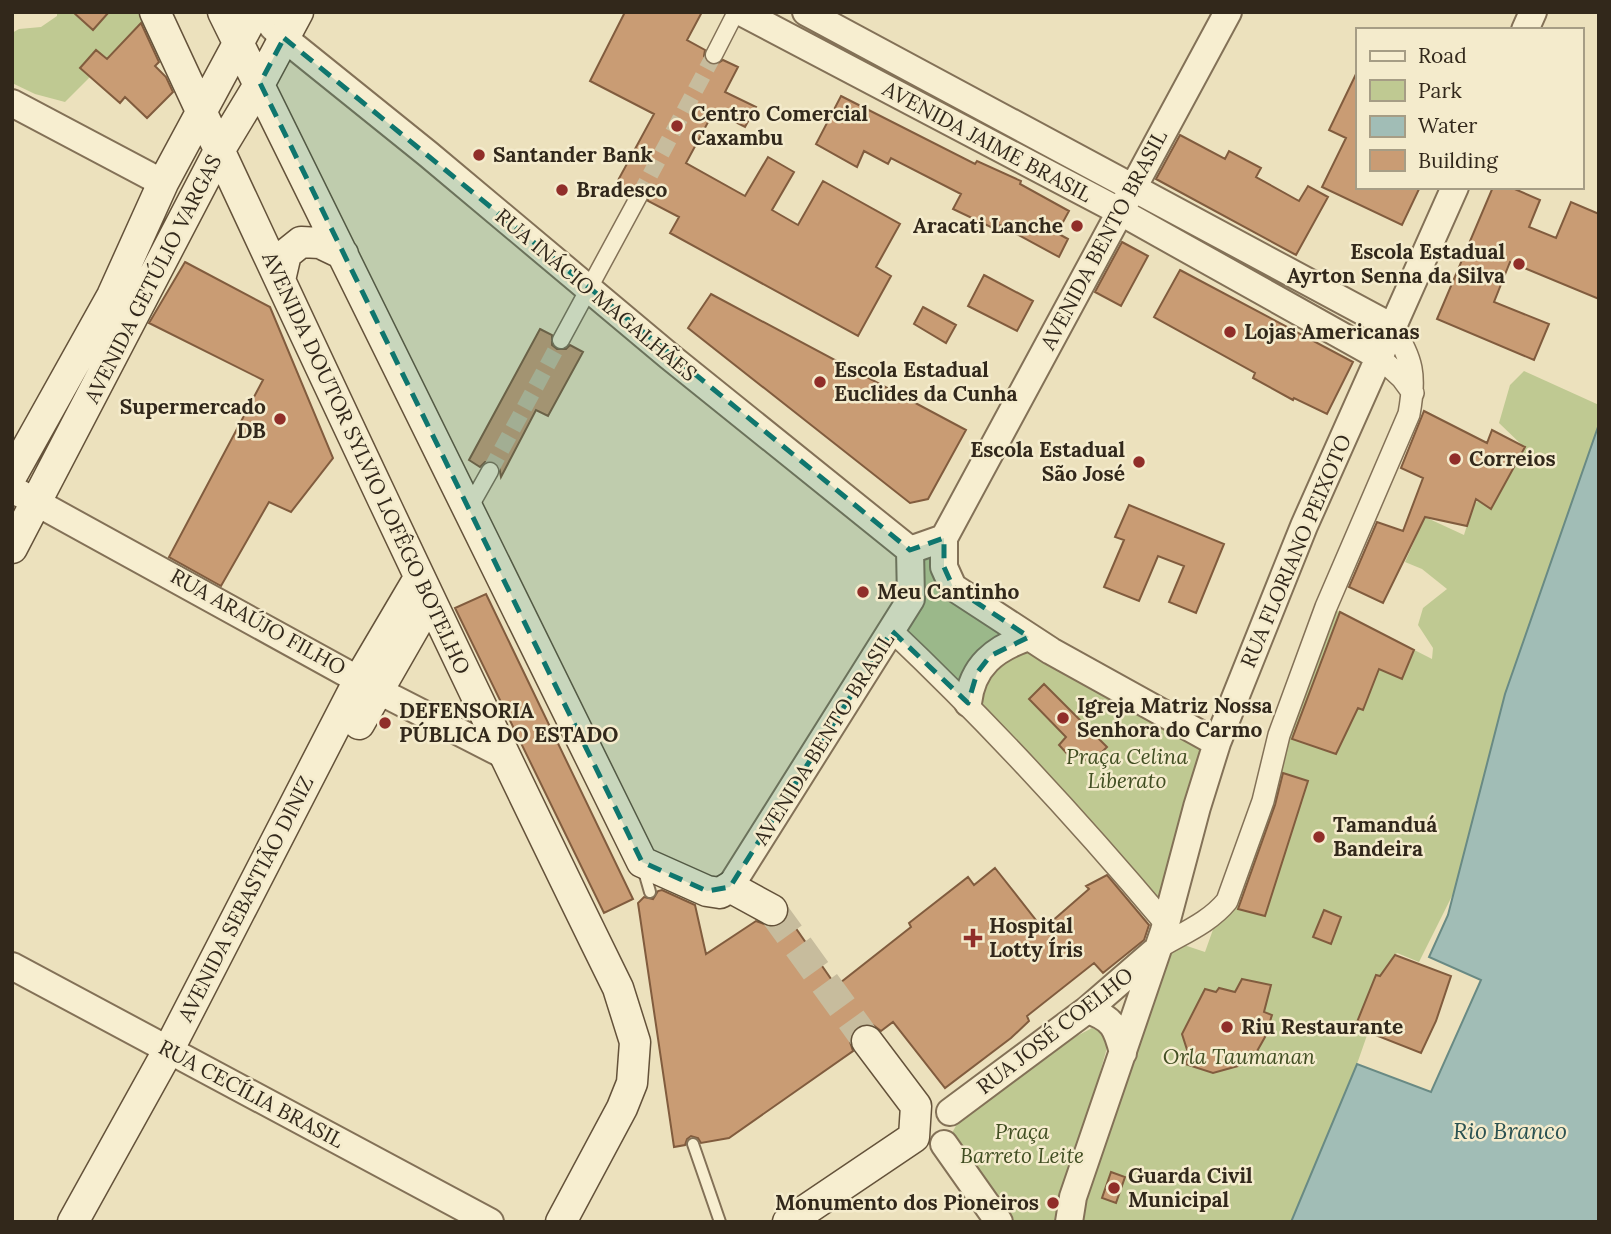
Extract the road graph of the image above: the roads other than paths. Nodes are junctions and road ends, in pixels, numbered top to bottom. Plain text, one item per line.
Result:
1 (155, 12) edge
2 (223, 12) edge
3 (255, 12) edge
4 (265, 12) edge
5 (806, 12) edge
6 (1228, 12) edge
7 (1533, 12) edge
8 (745, 13) edge
9 (291, 25) edge
10 (1526, 28) edge
11 (238, 44) junction
12 (714, 55) tunnel mouth
13 (260, 83) junction
14 (12, 103) edge
15 (201, 110) junction
16 (219, 151) junction
17 (163, 183) junction
18 (1132, 188) junction
19 (1454, 189) edge
20 (639, 196) tunnel mouth
21 (1119, 211) junction
22 (343, 254) junction
23 (279, 279) junction
24 (589, 289) junction
25 (1391, 327) junction
26 (561, 340) tunnel mouth
27 (1378, 356) junction
28 (1413, 393) junction
29 (489, 471) tunnel mouth
30 (12, 475) edge
31 (25, 496) edge
32 (468, 510) junction
33 (944, 538) junction
34 (12, 548) edge
35 (910, 550) junction
36 (953, 587) junction
37 (425, 589) junction
38 (911, 599) junction
39 (892, 631) junction
40 (1029, 637) junction
41 (368, 684) junction
42 (968, 703) junction
43 (1217, 743) junction
44 (504, 755) junction
45 (642, 862) junction
46 (730, 887) junction
47 (650, 892) dead end
48 (772, 910) tunnel mouth
49 (1162, 936) junction
50 (12, 966) edge
51 (1087, 1010) junction
52 (863, 1044) tunnel mouth
53 (176, 1053) junction
54 (1123, 1053) junction
55 (950, 1112) junction
56 (915, 1122) junction
57 (693, 1144) dead end
58 (944, 1144) junction
59 (73, 1222) edge
60 (93, 1222) edge
61 (490, 1222) edge
62 (561, 1222) edge
63 (720, 1222) edge
64 (788, 1222) edge
65 (999, 1222) edge
66 (1069, 1222) edge

1 - 15 main road, AVENIDA DOUTOR SYLVIO LOFÊGO BOTELHO
2 - 11 main road
3 - 11 main road, AVENIDA GETÚLIO VARGAS
4 - 9 street, RUA INÁCIO MAGALHÃES
5 - 18 street, AVENIDA JAIME BRASIL
6 - 18 street, AVENIDA BENTO BRASIL
7 - 10 street
8 - 12 street
8 - 21 street, AVENIDA JAIME BRASIL
9 - 13 main road, AVENIDA GETÚLIO VARGAS
9 - 24 street, RUA INÁCIO MAGALHÃES
11 - 13 main road
11 - 15 main road, AVENIDA GETÚLIO VARGAS
13 - 16 main road, AVENIDA GETÚLIO VARGAS
13 - 22 main road
14 - 17 street
15 - 16 main road, AVENIDA DOUTOR SYLVIO LOFÊGO BOTELHO
15 - 17 main road, AVENIDA GETÚLIO VARGAS
16 - 23 main road, AVENIDA DOUTOR SYLVIO LOFÊGO BOTELHO
16 - 31 main road, AVENIDA GETÚLIO VARGAS
17 - 30 main road, AVENIDA GETÚLIO VARGAS
18 - 21 street, AVENIDA BENTO BRASIL
18 - 25 street, AVENIDA JAIME BRASIL
19 - 25 street, RUA FLORIANO PEIXOTO
20 - 24 street
21 - 27 street, AVENIDA JAIME BRASIL
21 - 33 street, AVENIDA BENTO BRASIL
22 - 23 main road
22 - 32 main road
23 - 37 main road, AVENIDA DOUTOR SYLVIO LOFÊGO BOTELHO
24 - 26 street
24 - 35 street, RUA INÁCIO MAGALHÃES
25 - 27 street, RUA FLORIANO PEIXOTO
25 - 28 street
27 - 28 street
27 - 43 street, RUA FLORIANO PEIXOTO
28 - 49 street
29 - 32 street
31 - 34 main road, AVENIDA GETÚLIO VARGAS
31 - 41 street, RUA ARAÚJO FILHO
32 - 45 main road
33 - 35 street
33 - 36 street
35 - 38 street
36 - 38 street
36 - 40 street
37 - 41 main road, AVENIDA SEBASTIÃO DINIZ
37 - 44 main road, AVENIDA DOUTOR SYLVIO LOFÊGO BOTELHO
38 - 39 street, AVENIDA BENTO BRASIL
39 - 42 street
39 - 46 street, AVENIDA BENTO BRASIL
40 - 42 street
40 - 43 street
41 - 44 street, RUA ARAÚJO FILHO
41 - 53 main road, AVENIDA SEBASTIÃO DINIZ
42 - 49 street
43 - 49 street, RUA FLORIANO PEIXOTO
44 - 62 main road, AVENIDA DOUTOR SYLVIO LOFÊGO BOTELHO
45 - 46 main road
45 - 47 lane
46 - 48 main road
49 - 51 street, RUA JOSÉ COELHO
49 - 54 street, RUA FLORIANO PEIXOTO
50 - 53 street, RUA CECÍLIA BRASIL
51 - 54 street
51 - 55 street, RUA JOSÉ COELHO
52 - 56 main road
53 - 59 main road, AVENIDA SEBASTIÃO DINIZ
53 - 60 main road, AVENIDA SEBASTIÃO DINIZ
53 - 61 street, RUA CECÍLIA BRASIL
54 - 66 street, RUA FLORIANO PEIXOTO
55 - 56 street
55 - 58 street
56 - 58 street
56 - 64 main road
57 - 63 lane
58 - 65 street

